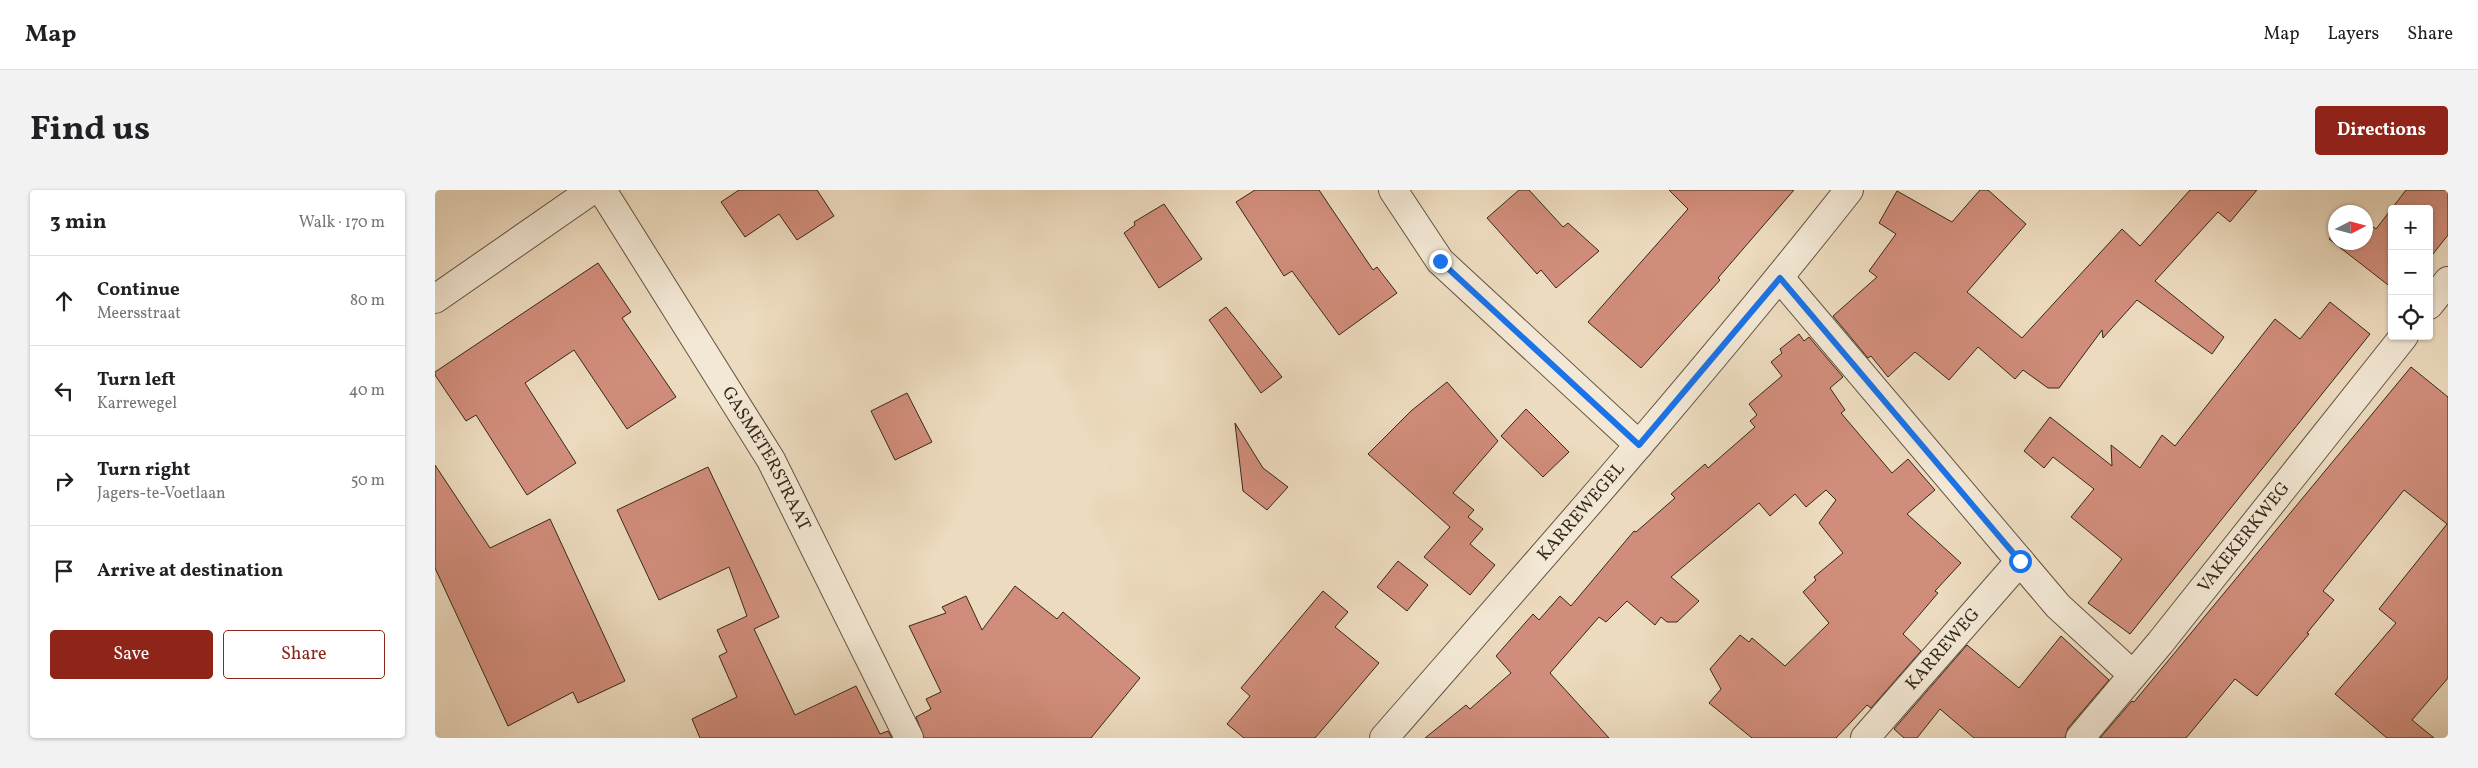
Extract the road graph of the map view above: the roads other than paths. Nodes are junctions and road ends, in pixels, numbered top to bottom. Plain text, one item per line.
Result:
1 (592, 190) edge
2 (601, 190) edge
3 (1393, 190) edge
4 (1849, 190) edge
5 (1780, 278) junction
6 (2448, 281) edge
7 (435, 299) edge
8 (2433, 300) edge
9 (2401, 340) edge
10 (1639, 445) junction
11 (2020, 561) junction
12 (2133, 675) junction
13 (909, 738) edge
14 (1384, 738) edge
15 (1865, 738) edge
16 (2080, 738) edge

1 - 7 street
2 - 13 street, GASMETERSTRAAT
3 - 10 street
4 - 5 street, KARREWEGEL
5 - 10 street, KARREWEGEL
5 - 11 street
6 - 8 street
9 - 12 street, VAKEKERKWEG
10 - 14 street, KARREWEGEL
11 - 12 street
11 - 15 street, KARREWEG
12 - 16 street, VAKEKERKWEG

